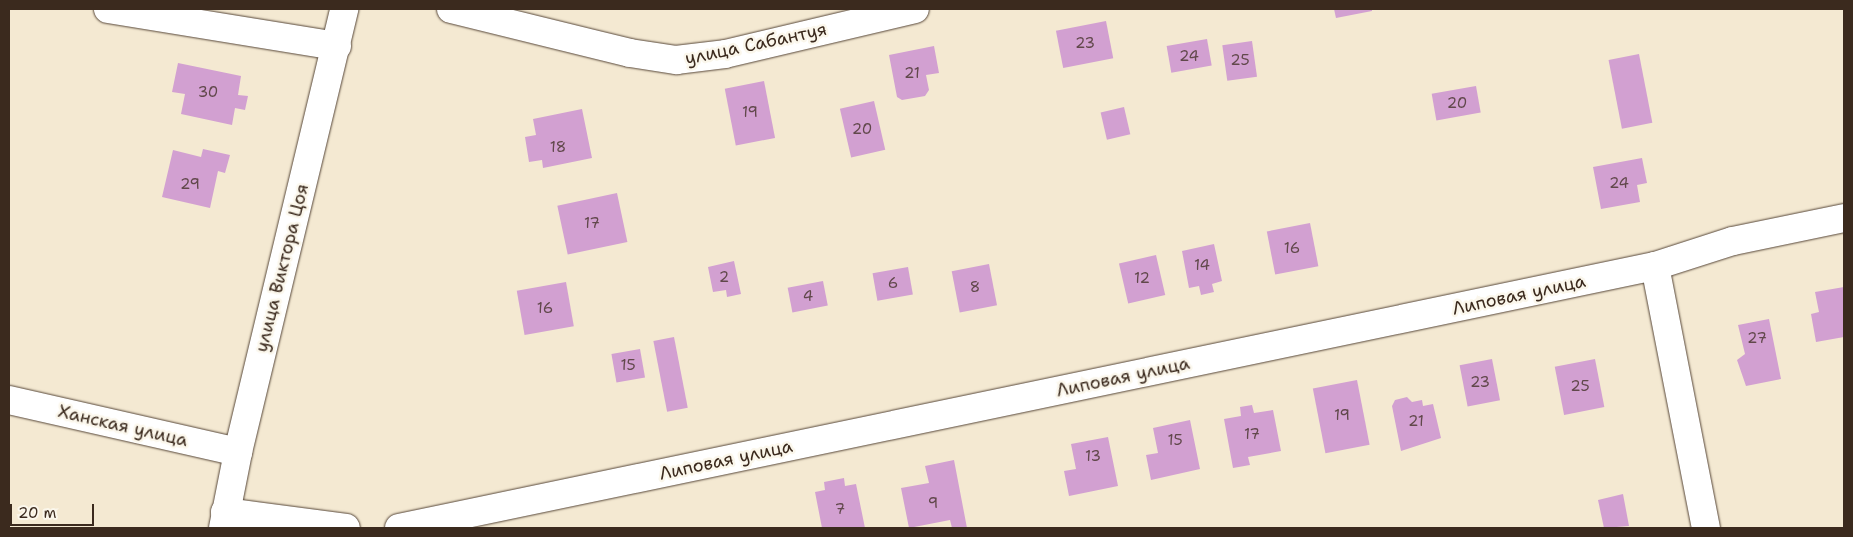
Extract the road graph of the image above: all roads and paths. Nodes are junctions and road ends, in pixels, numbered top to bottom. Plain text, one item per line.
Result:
1 (108, 9) edge
2 (344, 9) edge
3 (451, 9) edge
4 (915, 9) edge
5 (337, 46) junction
6 (1844, 218) edge
7 (1655, 266) junction
8 (9, 400) edge
9 (238, 452) junction
10 (226, 523) edge
11 (346, 528) edge
12 (399, 528) edge
13 (1706, 528) edge

1 - 5 street
2 - 5 street, улица Виктора Цоя
3 - 4 street, улица Сабантуя
5 - 9 street, улица Виктора Цоя
6 - 7 street, Липовая улица
7 - 12 street, Липовая улица
7 - 13 street
8 - 9 street, Ханская улица
9 - 10 street, улица Виктора Цоя
10 - 11 street

